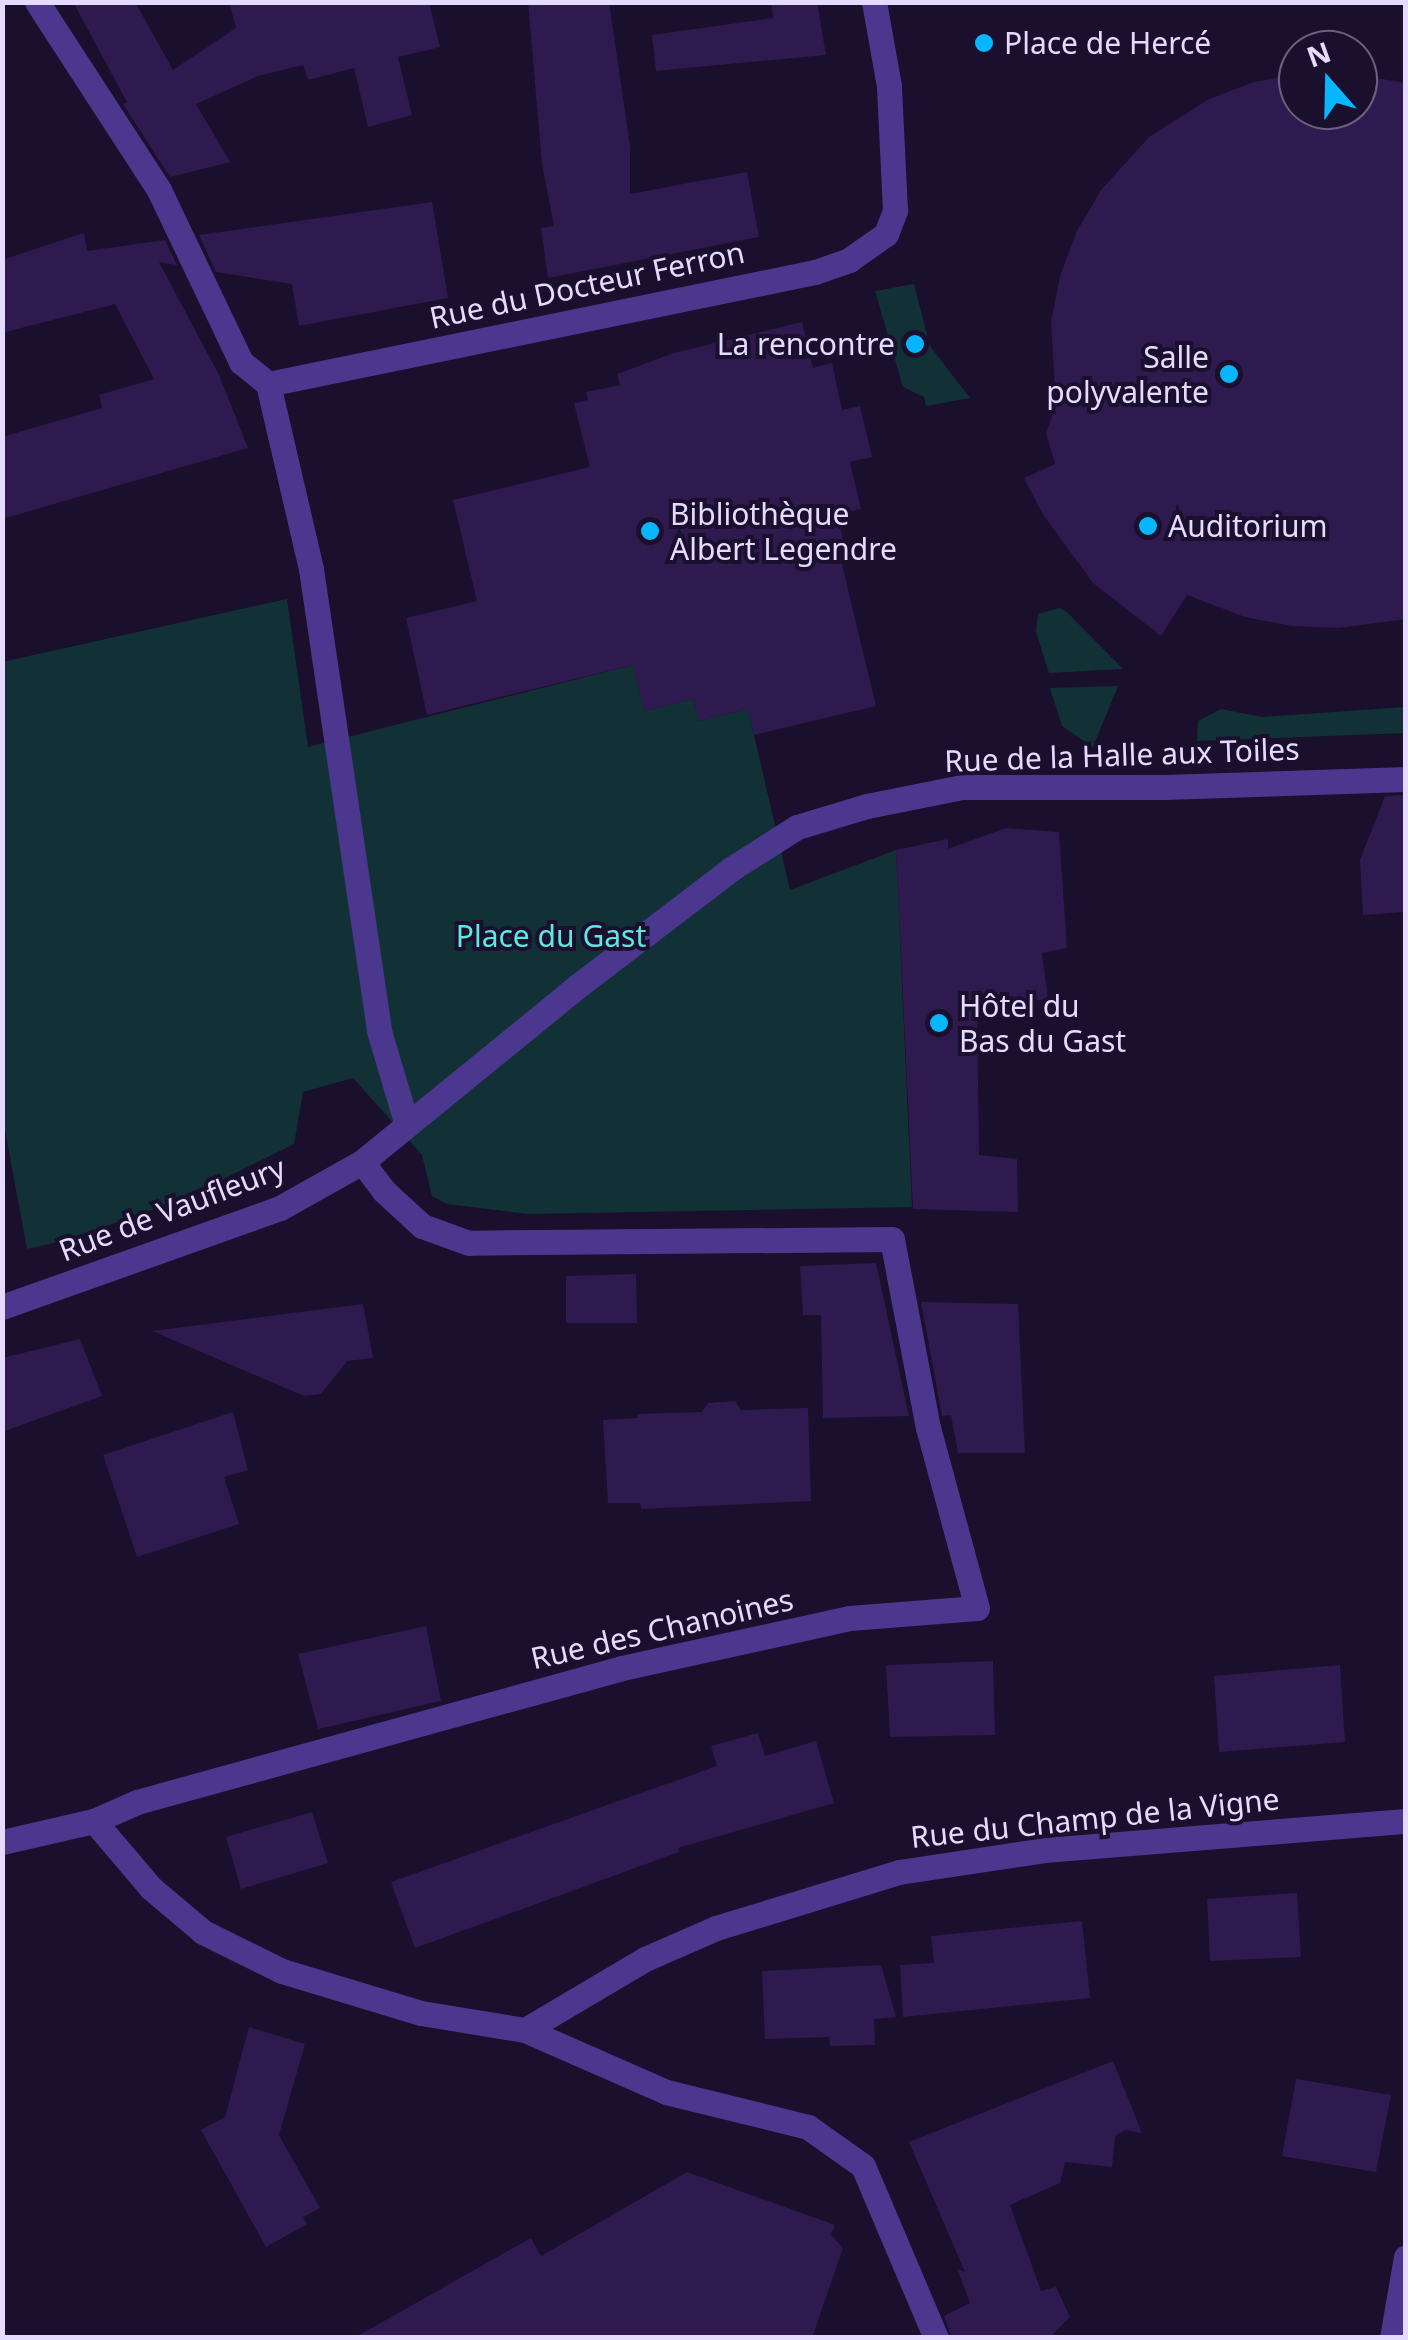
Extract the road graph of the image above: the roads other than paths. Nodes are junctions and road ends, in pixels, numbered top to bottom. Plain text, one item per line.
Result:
1 (38, 2) edge
2 (874, 2) edge
3 (268, 384) junction
4 (1406, 779) edge
5 (407, 1125) junction
6 (362, 1162) junction
7 (2, 1307) edge
8 (94, 1821) junction
9 (1406, 1821) edge
10 (2, 1842) edge
11 (525, 2030) junction
12 (1406, 2257) edge
13 (936, 2338) edge
14 (1392, 2338) edge

1 - 3 street
2 - 3 street, Rue du Docteur Ferron
3 - 5 street
4 - 5 street, Rue de la Halle aux Toiles
5 - 6 street, Rue de Vaufleury
6 - 7 street, Rue de Vaufleury
6 - 8 street, Rue des Chanoines
8 - 10 street, Rue des Chanoines
8 - 11 street
9 - 11 street, Rue du Champ de la Vigne
11 - 13 street
12 - 14 street

